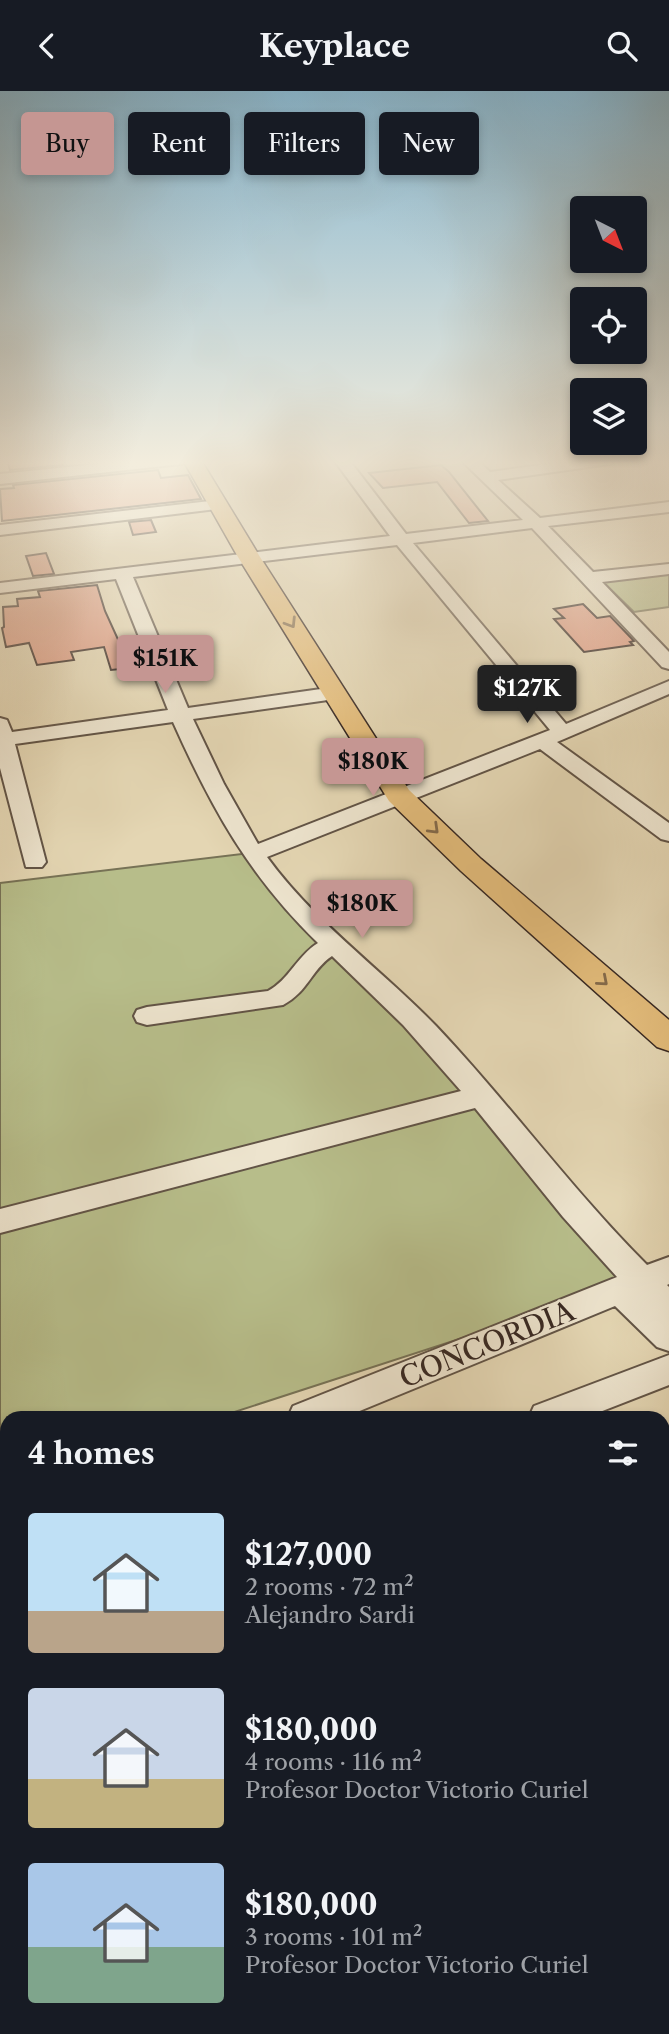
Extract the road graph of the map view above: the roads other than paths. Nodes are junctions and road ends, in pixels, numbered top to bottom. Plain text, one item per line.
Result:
1 (255, 551) edge
2 (256, 551) edge
3 (307, 551) edge
4 (410, 551) edge
5 (563, 551) edge
6 (259, 556) junction
7 (669, 569) edge
8 (122, 572) junction
9 (590, 578) junction
10 (0, 587) edge
11 (669, 663) edge
12 (668, 688) edge
13 (335, 693) junction
14 (179, 714) junction
15 (1, 734) edge
16 (554, 738) junction
17 (410, 791) junction
18 (669, 834) edge
19 (253, 854) junction
20 (34, 862) dead end
21 (332, 945) junction
22 (669, 1009) edge
23 (147, 1016) dead end
24 (669, 1039) edge
25 (483, 1096) junction
26 (0, 1221) edge
27 (643, 1280) edge
28 (669, 1310) edge
29 (669, 1337) edge
30 (669, 1370) edge
31 (321, 1411) edge
32 (563, 1411) edge

1 - 6 main road
2 - 6 main road
3 - 6 street
4 - 16 street
5 - 9 street
6 - 8 street
6 -> 13 main road
6 - 17 main road
7 - 9 street
8 - 10 street
8 - 14 street
9 - 11 street
12 - 16 street
13 - 14 street
13 - 17 main road
14 - 15 street
14 - 19 street
15 - 20 street
16 - 17 street
16 - 18 street
17 - 19 street
17 - 22 main road
17 -> 24 main road
19 - 21 street
21 - 23 street
21 - 25 street
25 - 26 street
25 - 27 street
27 - 28 street
27 - 29 street
27 - 31 street, CONCORDIA
30 - 32 street

